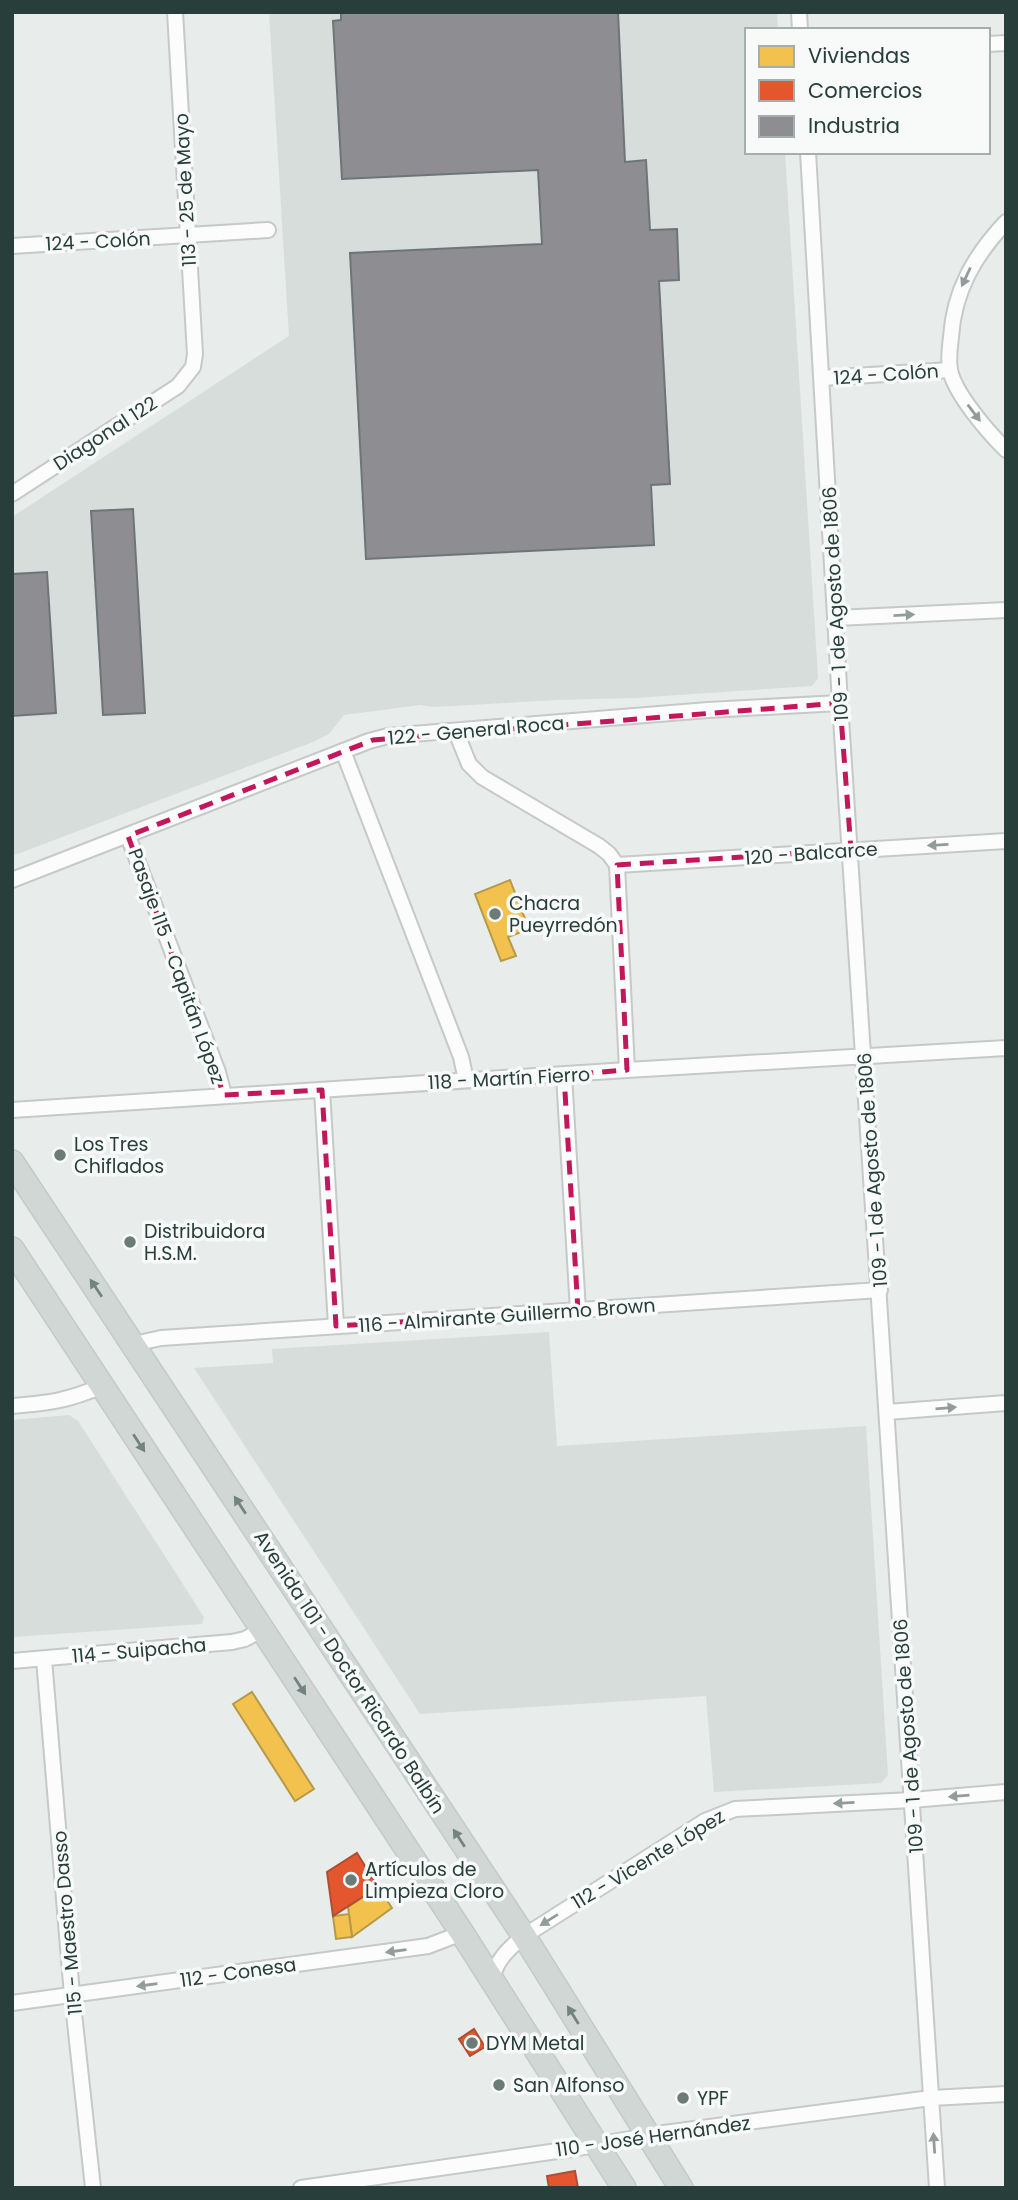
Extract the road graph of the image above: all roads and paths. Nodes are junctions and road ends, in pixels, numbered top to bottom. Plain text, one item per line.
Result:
1 (175, 12) edge
2 (808, 154) edge
3 (1006, 222) edge
4 (268, 230) dead end
5 (187, 236) junction
6 (12, 246) edge
7 (193, 367) joint
8 (950, 370) junction
9 (822, 378) junction
10 (1006, 450) edge
11 (12, 494) edge
12 (1006, 610) edge
13 (836, 618) junction
14 (840, 703) junction
15 (456, 732) junction
16 (343, 751) junction
17 (128, 836) junction
18 (1006, 841) edge
19 (851, 850) junction
20 (617, 865) junction
21 (12, 880) edge
22 (1006, 1048) edge
23 (865, 1055) junction
24 (627, 1070) junction
25 (564, 1075) junction
26 (466, 1080) junction
27 (322, 1090) junction
28 (224, 1096) junction
29 (12, 1110) edge
30 (12, 1162) edge
31 (12, 1249) edge
32 (880, 1290) junction
33 (578, 1311) junction
34 (336, 1326) junction
35 (134, 1344) junction
36 (102, 1386) junction
37 (1006, 1403) edge
38 (12, 1406) edge
39 (887, 1412) junction
40 (263, 1629) junction
41 (44, 1659) junction
42 (12, 1661) edge
43 (1006, 1792) edge
44 (912, 1800) junction
45 (462, 1933) junction
46 (524, 1936) junction
47 (492, 1982) junction
48 (72, 1995) junction
49 (12, 2003) edge
50 (1006, 2094) edge
51 (931, 2098) junction
52 (648, 2135) junction
53 (596, 2144) junction
54 (374, 2182) edge
55 (93, 2188) edge
56 (301, 2188) edge
57 (624, 2188) edge
58 (681, 2188) edge
59 (937, 2188) edge

1 - 5 street, 113 - 25 de Mayo
2 - 9 street, 109 - 1 de Agosto de 1806
3 -> 8 street
4 - 5 street, 124 - Colón
5 - 6 street, 124 - Colón
5 - 7 street, 113 - 25 de Mayo
7 - 11 street, Diagonal 122
8 - 9 street, 124 - Colón
8 -> 10 street
9 - 13 street, 109 - 1 de Agosto de 1806
13 -> 12 street
13 - 14 street, 109 - 1 de Agosto de 1806
14 - 15 street, 122 - General Roca
14 - 19 street, 109 - 1 de Agosto de 1806
15 - 16 street, 122 - General Roca
15 - 20 street
16 - 17 street, 122 - General Roca
16 - 26 street
17 - 21 street, 122 - General Roca
17 - 28 street, Pasaje 115 - Capitán López
18 -> 19 street, 120 - Balcarce
19 - 20 street, 120 - Balcarce
19 - 23 street, 109 - 1 de Agosto de 1806
20 - 24 street
22 - 23 street, 118 - Martín Fierro
23 - 24 street, 118 - Martín Fierro
23 - 32 street, 109 - 1 de Agosto de 1806
24 - 25 street, 118 - Martín Fierro
25 - 26 street, 118 - Martín Fierro
25 - 33 street
26 - 27 street, 118 - Martín Fierro
27 - 28 street, 118 - Martín Fierro
27 - 34 street
28 - 29 street, 118 - Martín Fierro
35 -> 30 main road, Avenida 101 - Doctor Ricardo Balbín
31 - 36 main road
32 - 33 street, 116 - Almirante Guillermo Brown
32 - 39 street, 109 - 1 de Agosto de 1806
33 - 34 street, 116 - Almirante Guillermo Brown
34 - 35 street, 116 - Almirante Guillermo Brown
46 -> 35 main road, Avenida 101 - Doctor Ricardo Balbín
36 - 38 street
36 -> 40 main road
39 -> 37 street
39 - 44 street, 109 - 1 de Agosto de 1806
40 - 41 street, 114 - Suipacha
40 -> 45 main road
41 - 42 street, 114 - Suipacha
41 - 48 street, 115 - Maestro Dasso
43 -> 44 street, 112 - Vicente López
44 -> 46 street, 112 - Vicente López
44 - 51 street, 109 - 1 de Agosto de 1806
45 - 47 main road
45 -> 48 street, 112 - Conesa
46 - 47 street, 112 - Vicente López
52 -> 46 main road, Avenida 101 - Doctor Ricardo Balbín
47 - 53 main road
48 - 49 street, 112 - Conesa
48 - 55 street, 115 - Maestro Dasso
50 - 51 street, 110 - José Hernández
51 - 52 street, 110 - José Hernández
59 -> 51 street, 109 - 1 de Agosto de 1806
52 - 53 street, 110 - José Hernández
52 - 58 main road, Avenida 101 - Doctor Ricardo Balbín
53 - 54 street, 110 - José Hernández
53 - 57 main road
54 - 56 street, 110 - José Hernández

